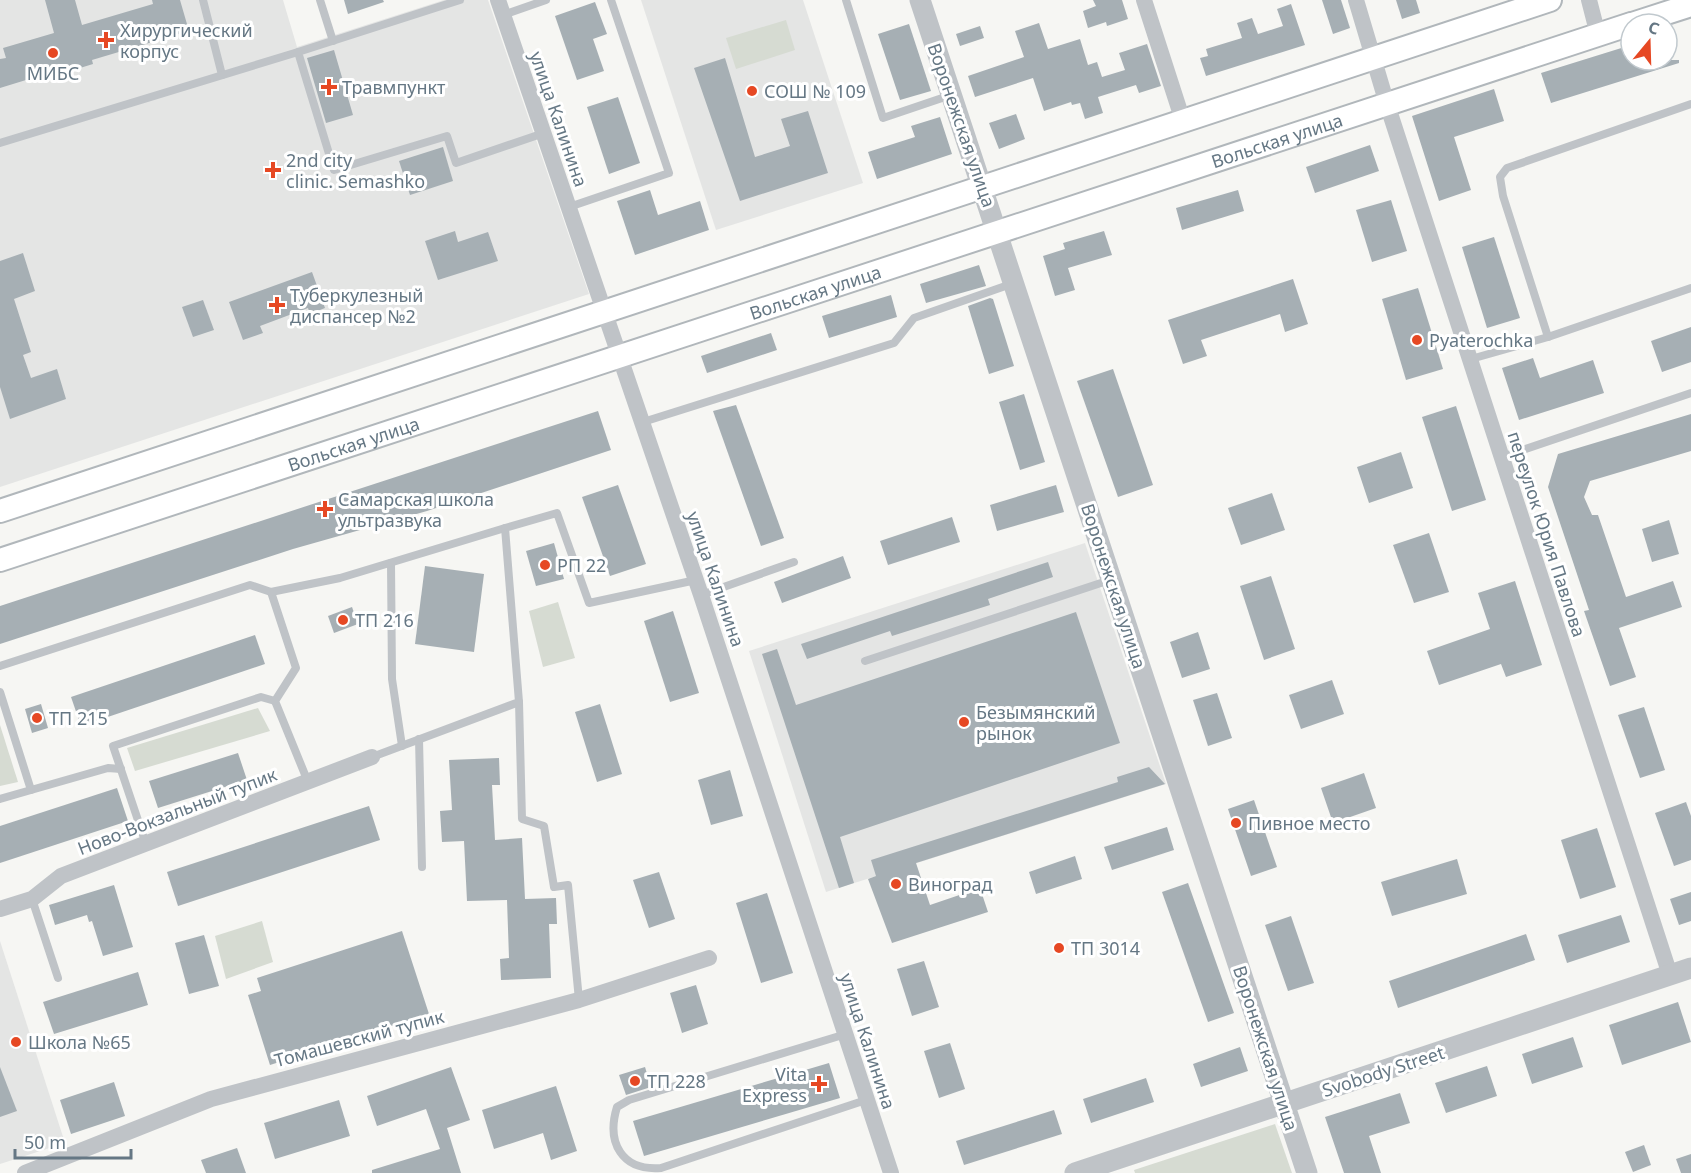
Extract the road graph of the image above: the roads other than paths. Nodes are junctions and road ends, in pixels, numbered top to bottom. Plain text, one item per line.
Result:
1 (203, 0) edge
2 (321, 0) edge
3 (460, 0) edge
4 (546, 0) edge
5 (611, 0) edge
6 (846, 0) edge
7 (920, 0) edge
8 (1144, 0) edge
9 (1356, 0) edge
10 (1550, 0) edge
11 (1589, 0) edge
12 (1691, 5) edge
13 (501, 8) edge
14 (1669, 12) edge
15 (1619, 28) edge
16 (1598, 35) junction
17 (333, 40) junction
18 (298, 52) junction
19 (1375, 57) junction
20 (222, 75) junction
21 (952, 94) junction
22 (1387, 104) junction
23 (1691, 104) edge
24 (1183, 121) junction
25 (544, 133) junction
26 (0, 143) edge
27 (983, 186) junction
28 (569, 207) junction
29 (998, 232) junction
30 (1015, 283) junction
31 (1691, 288) edge
32 (604, 311) junction
33 (1548, 337) junction
34 (618, 356) junction
35 (1471, 360) junction
36 (1691, 393) edge
37 (643, 422) junction
38 (1502, 457) junction
39 (0, 512) edge
40 (505, 528) junction
41 (0, 560) edge
42 (794, 562) dead end
43 (391, 563) junction
44 (1112, 580) junction
45 (698, 588) junction
46 (271, 592) junction
47 (865, 661) dead end
48 (0, 666) edge
49 (0, 692) edge
50 (275, 701) junction
51 (519, 702) junction
52 (419, 739) junction
53 (402, 746) junction
54 (372, 758) joint
55 (121, 769) junction
56 (308, 782) junction
57 (31, 790) junction
58 (0, 799) edge
59 (146, 844) junction
60 (422, 867) dead end
61 (32, 899) junction
62 (0, 909) edge
63 (709, 958) dead end
64 (1691, 968) edge
65 (1670, 975) junction
66 (58, 978) dead end
67 (579, 1000) junction
68 (846, 1034) junction
69 (866, 1100) junction
70 (1284, 1104) junction
71 (25, 1173) edge
72 (891, 1173) edge
73 (1075, 1173) edge
74 (1307, 1173) edge

1 - 20 lane
2 - 17 lane
3 - 17 lane
4 - 13 lane
5 - 28 lane
6 - 21 lane
7 - 21 street, Воронежская улица
8 - 24 street
9 - 19 street, переулок Юрия Павлова
10 - 19 main road
11 - 16 street
12 - 14 main road, Вольская улица
13 - 25 street, улица Калинина
15 - 16 main road, Вольская улица
16 - 22 main road, Вольская улица
17 - 18 lane
18 - 20 lane
18 - 25 lane
19 - 22 street, переулок Юрия Павлова
19 - 24 main road
20 - 26 lane
21 - 27 street, Воронежская улица
22 - 29 main road, Вольская улица
22 - 35 street, переулок Юрия Павлова
23 - 33 lane
24 - 27 main road
25 - 28 street, улица Калинина
27 - 29 street, Воронежская улица
27 - 32 main road
28 - 32 street, улица Калинина
29 - 30 street, Воронежская улица
29 - 34 main road, Вольская улица
30 - 37 lane
30 - 44 street, Воронежская улица
31 - 33 lane
32 - 34 street, улица Калинина
32 - 39 main road
33 - 35 lane
34 - 37 street, улица Калинина
34 - 41 main road, Вольская улица
35 - 38 street, переулок Юрия Павлова
36 - 38 lane
37 - 45 street, улица Калинина
38 - 65 street, переулок Юрия Павлова
40 - 43 lane
40 - 45 lane
40 - 51 lane
42 - 45 lane
43 - 46 lane
43 - 53 lane
44 - 47 lane
44 - 70 street, Воронежская улица
45 - 68 street, улица Калинина
46 - 48 lane
46 - 50 lane
49 - 57 lane
50 - 55 lane
50 - 56 lane
51 - 52 lane
51 - 67 lane
52 - 53 lane
52 - 60 lane
53 - 54 lane
54 - 56 street, Ново-Вокзальный тупик
55 - 57 lane
55 - 59 lane
56 - 59 street, Ново-Вокзальный тупик
57 - 58 lane
59 - 61 street, Ново-Вокзальный тупик
61 - 62 street, Ново-Вокзальный тупик
61 - 66 lane
63 - 67 street, Томашевский тупик
64 - 65 street, Svobody Street
65 - 70 street, Svobody Street
67 - 71 street, Томашевский тупик
68 - 69 street, улица Калинина
68 - 69 lane
69 - 72 street, улица Калинина
70 - 73 street, Svobody Street
70 - 74 street, Воронежская улица

